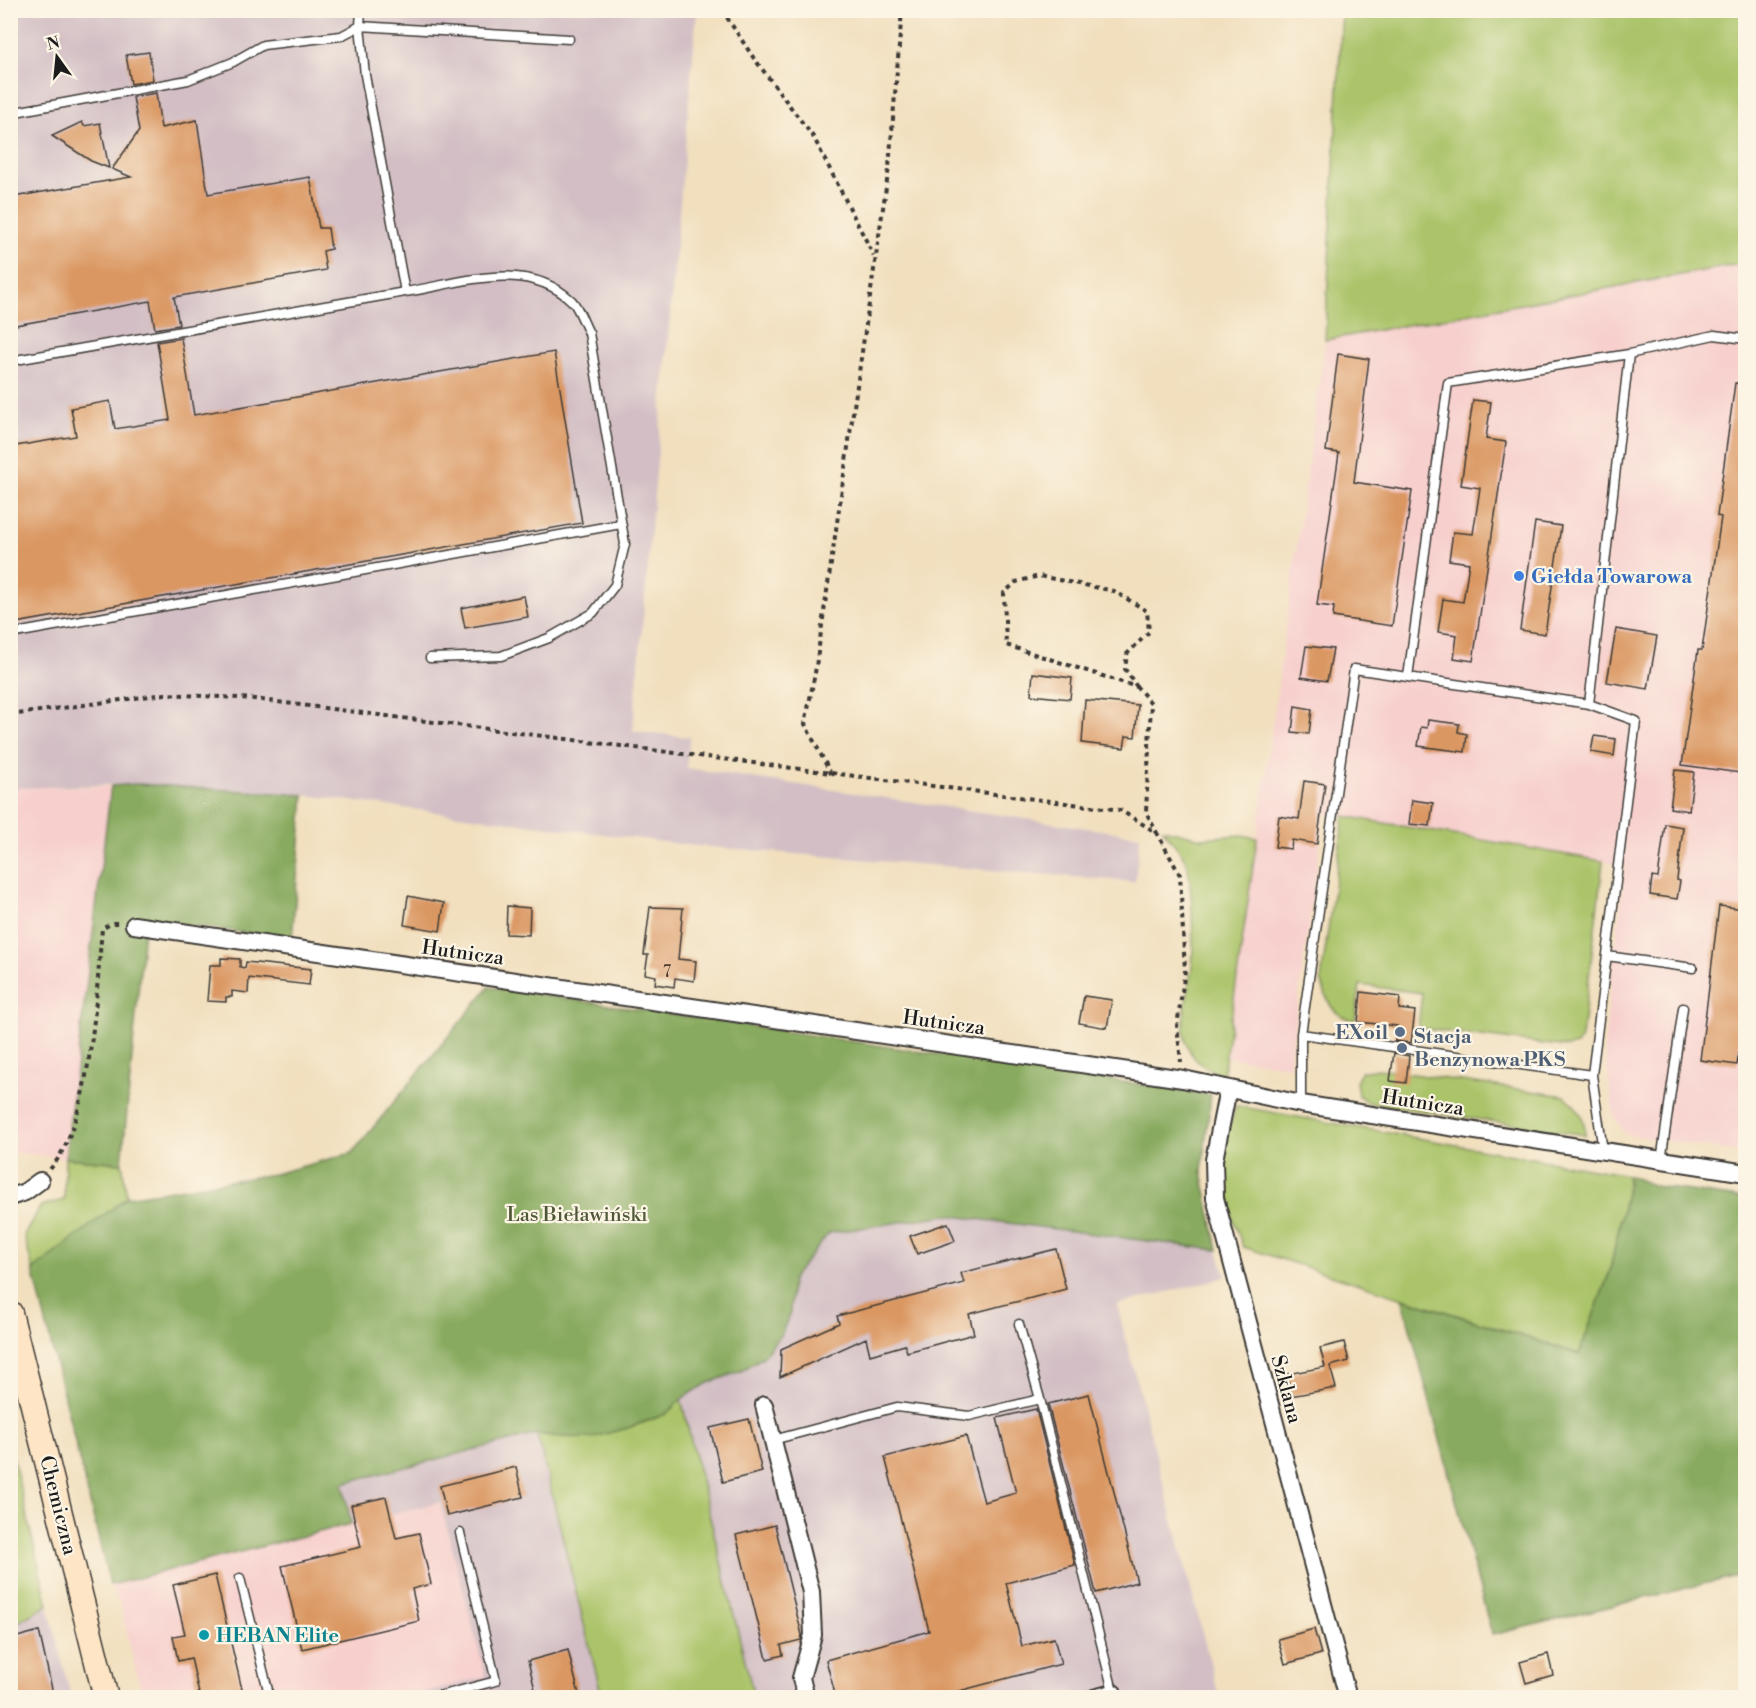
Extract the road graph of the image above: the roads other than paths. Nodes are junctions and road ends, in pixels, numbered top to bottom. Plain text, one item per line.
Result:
1 (361, 10) edge
2 (360, 26) junction
3 (568, 39) dead end
4 (10, 113) edge
5 (405, 292) junction
6 (1746, 339) edge
7 (1629, 354) junction
8 (10, 361) edge
9 (621, 524) junction
10 (10, 634) edge
11 (430, 658) dead end
12 (1408, 677) junction
13 (1589, 704) junction
14 (134, 925) road end
15 (1607, 956) junction
16 (1693, 968) dead end
17 (1683, 1008) dead end
18 (1301, 1034) junction
19 (1592, 1075) junction
20 (1228, 1089) junction
21 (1301, 1104) junction
22 (1603, 1152) junction
23 (1661, 1161) junction
24 (1746, 1173) edge
25 (40, 1181) road end
26 (10, 1197) edge
27 (10, 1313) edge
28 (1019, 1324) dead end
29 (1040, 1399) junction
30 (764, 1405) dead end
31 (772, 1440) junction
32 (460, 1533) dead end
33 (240, 1578) dead end
34 (1114, 1695) edge
35 (106, 1698) edge
36 (270, 1698) edge
37 (430, 1698) edge
38 (806, 1698) edge
39 (1094, 1698) edge
40 (1348, 1698) edge

1 - 2 lane
2 - 3 lane
2 - 4 lane
2 - 5 lane
5 - 8 lane
5 - 9 lane
6 - 7 lane
7 - 12 lane
7 - 13 lane
9 - 10 lane
9 - 11 lane
12 - 13 lane
12 - 18 lane
13 - 15 lane
14 - 20 street, Hutnicza
15 - 16 lane
15 - 19 lane
17 - 23 lane
18 - 19 lane
18 - 21 lane
19 - 22 lane
20 - 21 street, Hutnicza
20 - 40 street, Szklana
21 - 22 street, Hutnicza
22 - 23 street, Hutnicza
23 - 24 street, Hutnicza
25 - 26 street
27 - 35 street, Chemiczna
28 - 29 lane
29 - 31 lane
29 - 34 lane
30 - 31 street
31 - 38 street
32 - 37 lane
33 - 36 lane
34 - 39 street

